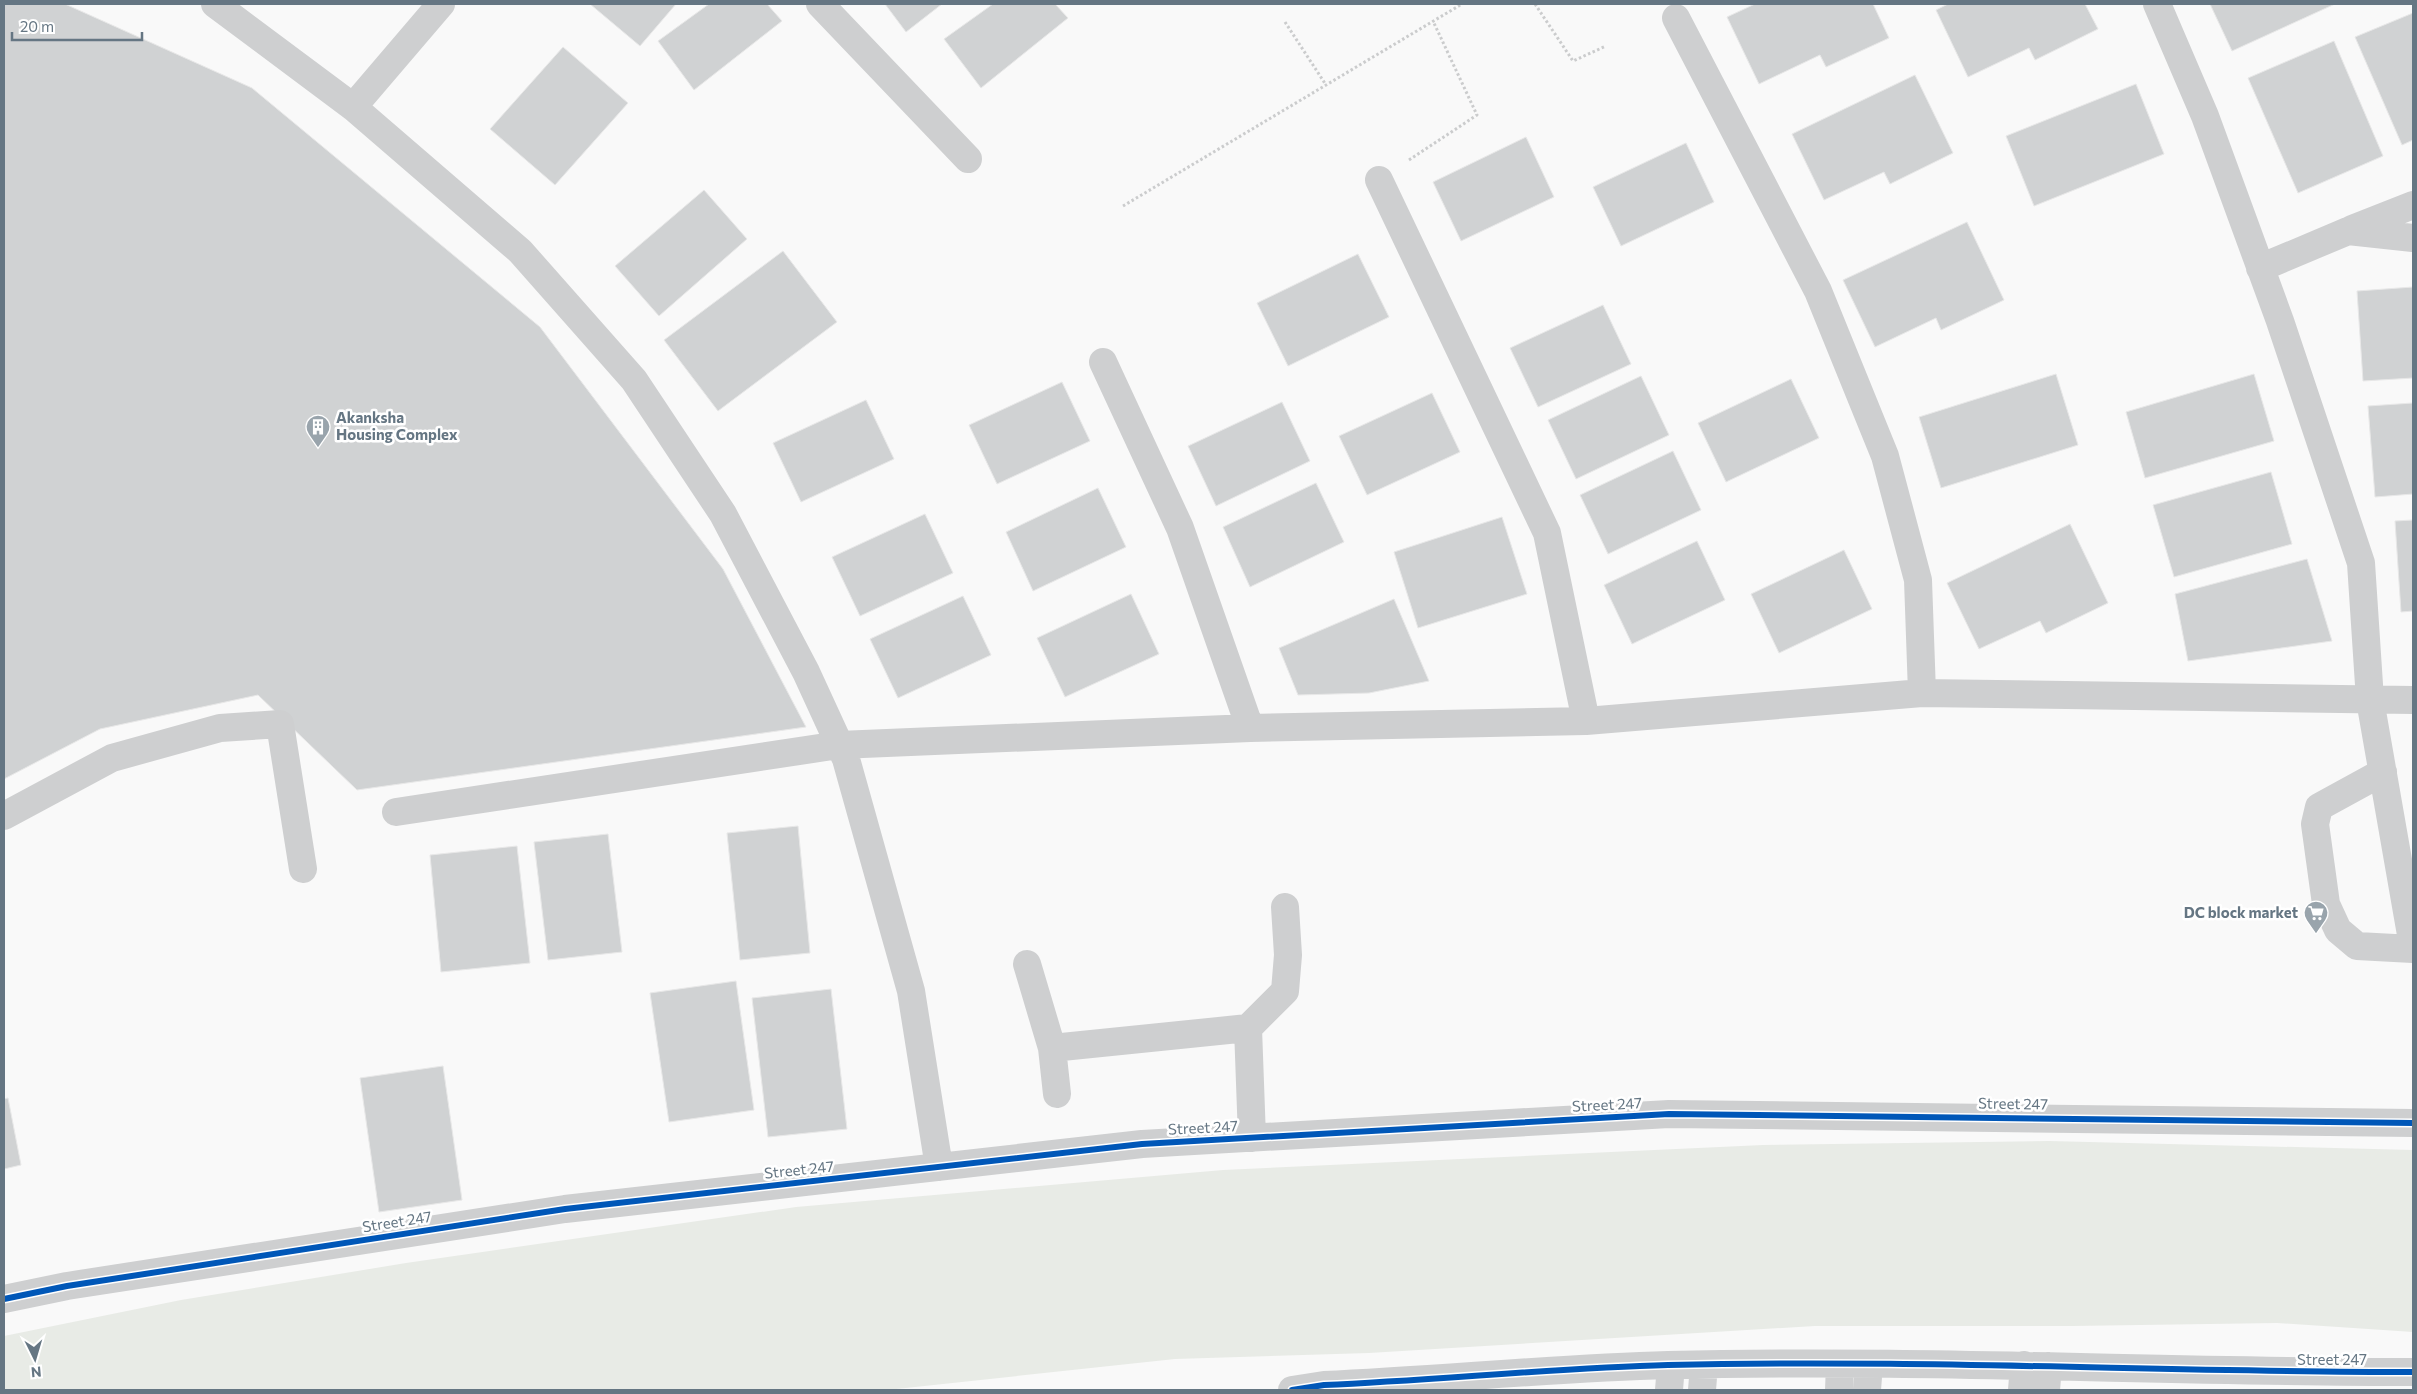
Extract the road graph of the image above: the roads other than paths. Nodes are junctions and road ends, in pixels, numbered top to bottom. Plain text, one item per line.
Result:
1 (214, 4) edge
2 (441, 4) edge
3 (820, 4) edge
4 (2156, 4) edge
5 (1676, 18) dead end
6 (353, 107) junction
7 (968, 159) dead end
8 (1379, 180) road end
9 (2413, 205) edge
10 (2348, 231) junction
11 (2413, 238) edge
12 (2260, 268) junction
13 (1103, 362) dead end
14 (1922, 693) junction
15 (2370, 700) junction
16 (2413, 700) edge
17 (1586, 720) junction
18 (1250, 728) junction
19 (839, 745) junction
20 (2383, 772) junction
21 (396, 812) dead end
22 (4, 816) edge
23 (303, 869) dead end
24 (1285, 907) dead end
25 (2413, 948) edge
26 (1027, 964) dead end
27 (1248, 1028) junction
28 (1052, 1048) junction
29 (1057, 1094) dead end
30 (2413, 1123) edge
31 (1252, 1138) junction
32 (939, 1167) junction
33 (4, 1299) edge
34 (2413, 1372) edge
35 (1839, 1377) edge
36 (1868, 1377) edge
37 (1670, 1378) edge
38 (1703, 1378) edge
39 (2035, 1378) edge
40 (1598, 1379) edge
41 (2132, 1379) edge
42 (2242, 1380) edge
43 (1505, 1383) edge
44 (1341, 1387) edge
45 (1292, 1390) edge

1 - 6 street
2 - 6 street
3 - 7 street
4 - 12 street
5 - 14 street
6 - 19 street
8 - 17 street
9 - 10 street
10 - 11 street
10 - 12 street
12 - 15 street
13 - 18 street
14 - 15 street
14 - 17 street
15 - 16 street
15 - 20 street
17 - 18 street
18 - 19 street
19 - 21 street
19 - 32 street
20 - 25 street
20 - 25 street
22 - 23 street
24 - 27 street
26 - 28 street
27 - 28 street
27 - 31 street
28 - 29 street
30 - 31 street, Street 247
31 - 32 street, Street 247
32 - 33 street, Street 247
34 - 42 street, Street 247
35 - 36 street, Street 247
35 - 38 street, Street 247
36 - 39 street, Street 247
37 - 38 street, Street 247
37 - 40 street, Street 247
39 - 41 street, Street 247
40 - 43 street, Street 247
41 - 42 street, Street 247
43 - 44 street, Street 247
44 - 45 street, Street 247

